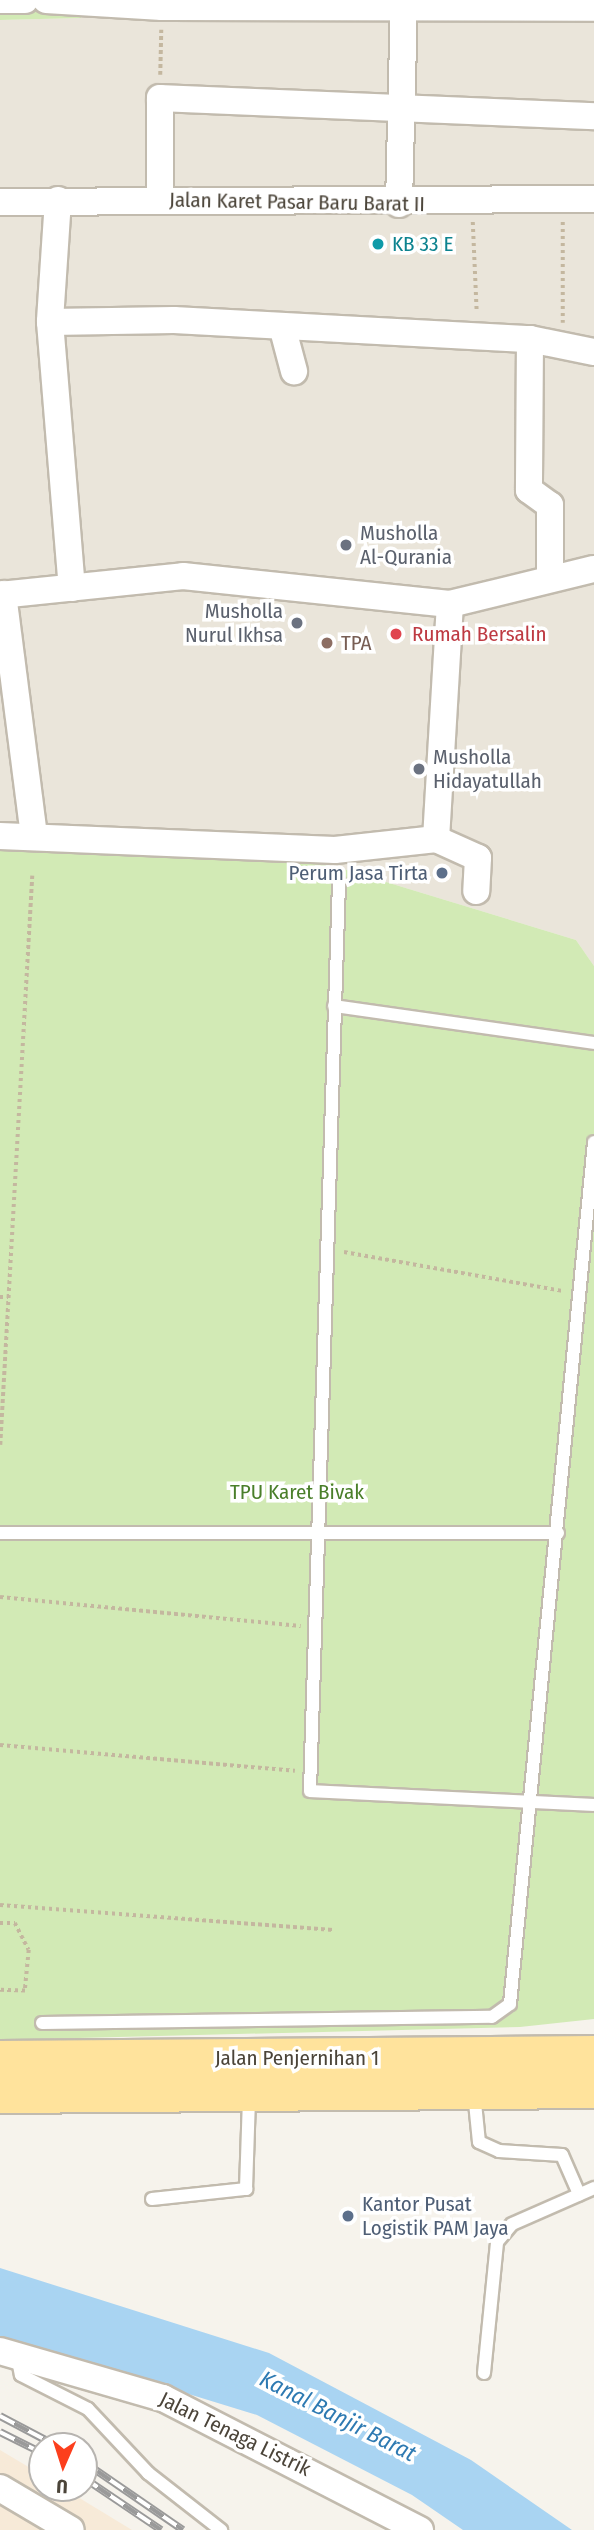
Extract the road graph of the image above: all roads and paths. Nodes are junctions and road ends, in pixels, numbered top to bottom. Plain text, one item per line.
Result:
1 (0, 0) edge
2 (25, 0) edge
3 (46, 0) edge
4 (509, 4) edge
5 (404, 5) edge
6 (162, 7) junction
7 (594, 8) edge
8 (160, 98) junction
9 (399, 105) junction
10 (594, 116) edge
11 (563, 199) junction
12 (594, 199) edge
13 (58, 200) junction
14 (160, 200) junction
15 (0, 202) edge
16 (472, 202) junction
17 (399, 204) junction
18 (50, 322) junction
19 (282, 326) junction
20 (477, 339) junction
21 (530, 339) junction
22 (564, 349) junction
23 (594, 352) edge
24 (294, 371) dead end
25 (594, 569) edge
26 (550, 579) junction
27 (72, 588) junction
28 (2, 594) edge
29 (450, 604) junction
30 (0, 836) edge
31 (34, 836) junction
32 (436, 839) junction
33 (32, 876) dead end
34 (339, 882) dead end
35 (476, 891) dead end
36 (334, 1006) junction
37 (594, 1043) edge
38 (594, 1142) edge
39 (325, 1249) junction
40 (580, 1294) junction
41 (0, 1297) edge
42 (8, 1297) junction
43 (0, 1444) edge
44 (318, 1530) junction
45 (0, 1533) edge
46 (558, 1533) junction
47 (0, 1597) edge
48 (315, 1627) junction
49 (0, 1745) edge
50 (311, 1772) junction
51 (534, 1803) junction
52 (594, 1805) edge
53 (0, 1905) edge
54 (0, 1923) edge
55 (333, 1930) dead end
56 (0, 1990) edge
57 (42, 2023) dead end
58 (594, 2055) edge
59 (0, 2062) edge
60 (594, 2089) edge
61 (474, 2090) junction
62 (249, 2091) junction
63 (0, 2094) edge
64 (594, 2188) edge
65 (579, 2194) junction
66 (152, 2199) dead end
67 (9, 2353) edge
68 (484, 2372) dead end
69 (0, 2488) edge
70 (71, 2530) edge
71 (221, 2530) edge
72 (420, 2530) edge

1 - 2 street
3 - 6 street
4 - 5 street
4 - 7 street
5 - 6 street
5 - 9 street
6 - 8 path
8 - 9 street
8 - 14 street
9 - 10 street
9 - 17 street
11 - 12 street, Jalan Karet Pasar Baru Barat II
11 - 16 street, Jalan Karet Pasar Baru Barat II
11 - 22 path
13 - 14 street, Jalan Karet Pasar Baru Barat II
13 - 15 street, Jalan Karet Pasar Baru Barat II
13 - 18 street
14 - 17 street, Jalan Karet Pasar Baru Barat II
16 - 17 street, Jalan Karet Pasar Baru Barat II
16 - 20 path
18 - 19 street
18 - 27 street
19 - 20 street
19 - 24 street
20 - 21 street
21 - 22 street
21 - 26 street
22 - 23 street
25 - 26 street
26 - 29 street
27 - 28 street
27 - 29 street
28 - 31 street
29 - 32 street
30 - 31 street
31 - 32 street
32 - 35 street
33 - 42 path
34 - 36 lane
36 - 37 lane
36 - 39 lane
38 - 40 lane
39 - 40 path
39 - 44 lane
40 - 46 lane
41 - 42 path
42 - 43 path
44 - 45 lane
44 - 46 lane
44 - 48 lane
46 - 51 lane
47 - 48 path
48 - 50 lane
49 - 50 path
50 - 51 lane
51 - 52 lane
51 - 57 lane
53 - 55 path
54 - 56 path
58 - 59 main road, Jalan Penjernihan 1
59 - 63 main road
60 - 61 main road, Jalan Penjernihan 1
61 - 62 main road, Jalan Penjernihan 1
61 - 65 lane
62 - 63 main road, Jalan Penjernihan 1
62 - 66 lane
64 - 65 lane
65 - 68 lane
67 - 71 lane
67 - 72 street, Jalan Tenaga Listrik
69 - 70 street

